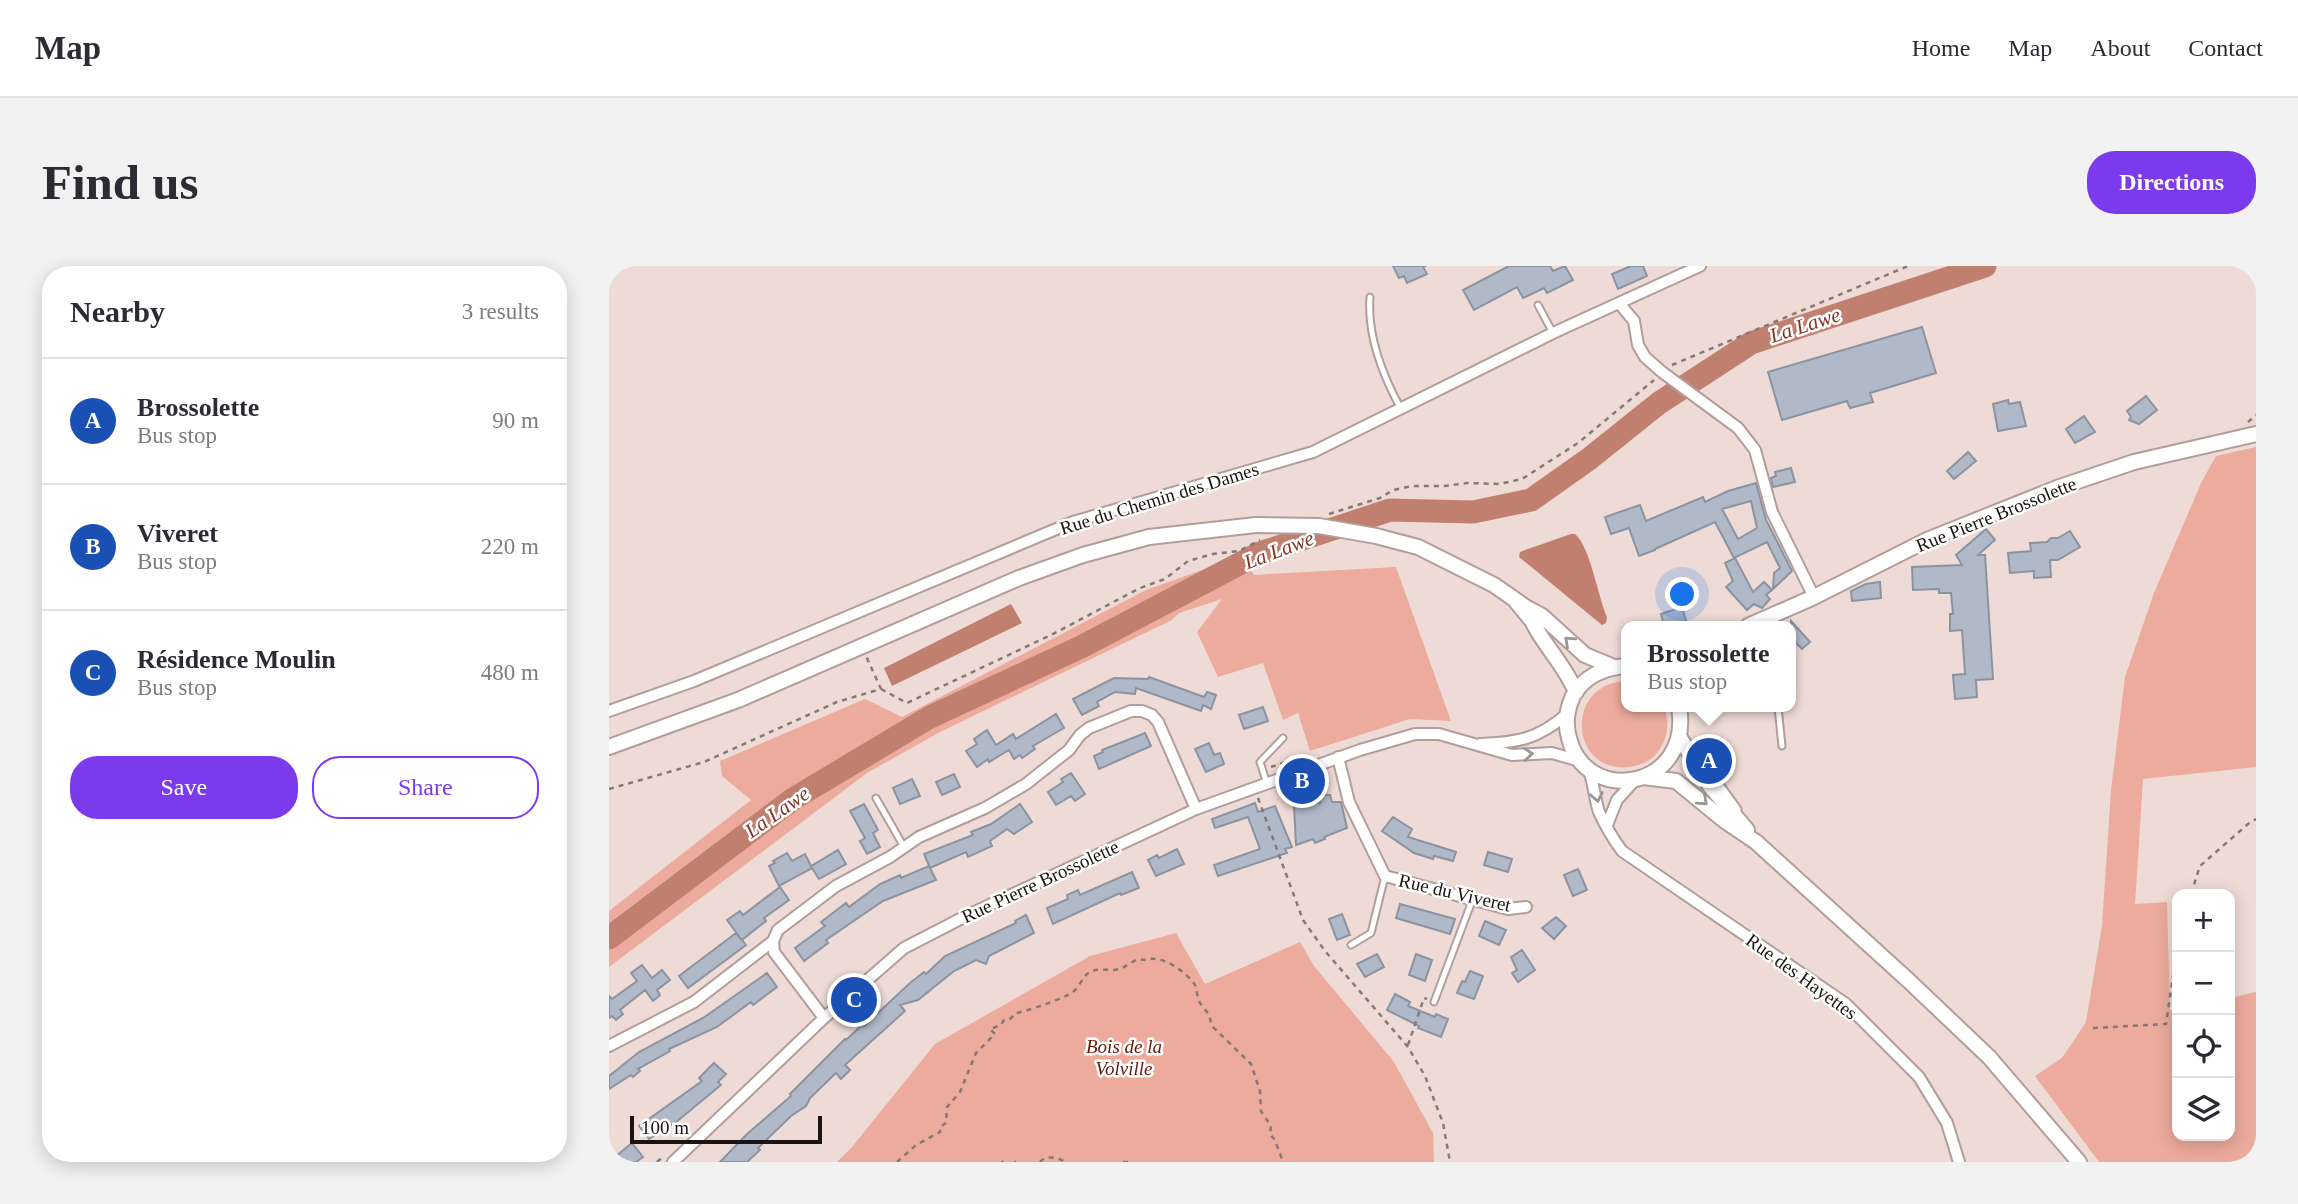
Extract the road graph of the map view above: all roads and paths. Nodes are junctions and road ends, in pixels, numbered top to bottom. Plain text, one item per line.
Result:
1 (1700, 266) edge
2 (1908, 266) edge
3 (1370, 297) dead end
4 (1619, 303) junction
5 (1538, 305) dead end
6 (1553, 333) junction
7 (1667, 375) junction
8 (1401, 409) junction
9 (2256, 434) edge
10 (1324, 516) dead end
11 (1260, 540) dead end
12 (1503, 591) junction
13 (1814, 597) junction
14 (1527, 608) junction
15 (1768, 621) edge
16 (862, 646) junction
17 (1621, 667) edge
18 (881, 689) junction
19 (1574, 695) junction
20 (609, 710) edge
21 (1680, 712) edge
22 (1779, 712) edge
23 (1567, 714) junction
24 (1681, 723) junction
25 (1283, 738) dead end
26 (1679, 738) junction
27 (1477, 744) junction
28 (1782, 746) dead end
29 (609, 747) edge
30 (1338, 757) junction
31 (1584, 764) junction
32 (1311, 768) junction
33 (1263, 769) junction
34 (1639, 779) junction
35 (1267, 783) junction
36 (1254, 788) junction
37 (609, 789) edge
38 (876, 798) dead end
39 (1196, 809) junction
40 (2256, 819) edge
41 (1607, 825) junction
42 (1756, 842) junction
43 (904, 847) junction
44 (1385, 876) junction
45 (2193, 889) edge
46 (1473, 898) junction
47 (1526, 907) dead end
48 (773, 941) junction
49 (1352, 944) dead end
50 (2177, 952) edge
51 (1434, 1002) joint
52 (824, 1018) junction
53 (2093, 1028) dead end
54 (609, 1046) edge
55 (1408, 1047) junction
56 (670, 1158) edge
57 (657, 1162) edge
58 (897, 1162) edge
59 (1040, 1162) edge
60 (1065, 1162) edge
61 (1283, 1162) edge
62 (1450, 1162) edge
63 (1959, 1162) edge
64 (2080, 1162) edge

1 - 4 street, Rue du Chemin des Dames
2 - 7 path
3 - 8 lane
4 - 6 street, Rue du Chemin des Dames
4 - 7 street
5 - 6 lane
6 - 8 street, Rue du Chemin des Dames
7 - 10 path
7 - 13 street
8 - 20 street, Rue du Chemin des Dames
9 - 13 main road, Rue Pierre Brossolette
11 - 18 path
12 - 14 main road
12 - 16 main road, bridge
12 - 19 lane
13 - 15 main road, Rue Pierre Brossolette
17 -> 14 main road
14 - 19 main road
16 - 18 path
16 - 29 main road
17 - 19 main road
18 - 37 path
19 - 23 main road
21 - 24 main road
22 - 28 lane
23 - 27 street, Rue Pierre Brossolette
23 - 31 main road
24 - 26 main road
24 - 42 lane
25 - 33 lane
26 - 34 main road
26 - 42 main road
27 - 30 street, Rue Pierre Brossolette
27 -> 31 street, Rue Pierre Brossolette
30 - 32 street, Rue Pierre Brossolette
30 - 44 street, Rue du Viveret
31 - 34 main road
31 -> 41 street, Rue des Hayettes
32 - 33 path
32 - 35 street, Rue Pierre Brossolette
33 - 35 lane
34 - 41 street
34 -> 42 main road
35 - 36 street, Rue Pierre Brossolette
36 - 39 street, Rue Pierre Brossolette
36 - 55 path
38 - 43 lane
39 - 43 street
39 - 52 street, Rue Pierre Brossolette
40 - 45 path
41 - 63 street, Rue des Hayettes
42 - 64 main road
43 - 48 street
44 - 46 street, Rue du Viveret
44 - 49 lane
46 - 47 street, Rue du Viveret
46 - 51 lane
48 - 52 street
48 - 54 street
50 - 53 path
51 - 55 path
52 - 56 street, Rue Pierre Brossolette
55 - 62 path
56 - 57 path
58 - 61 path
59 - 60 path

